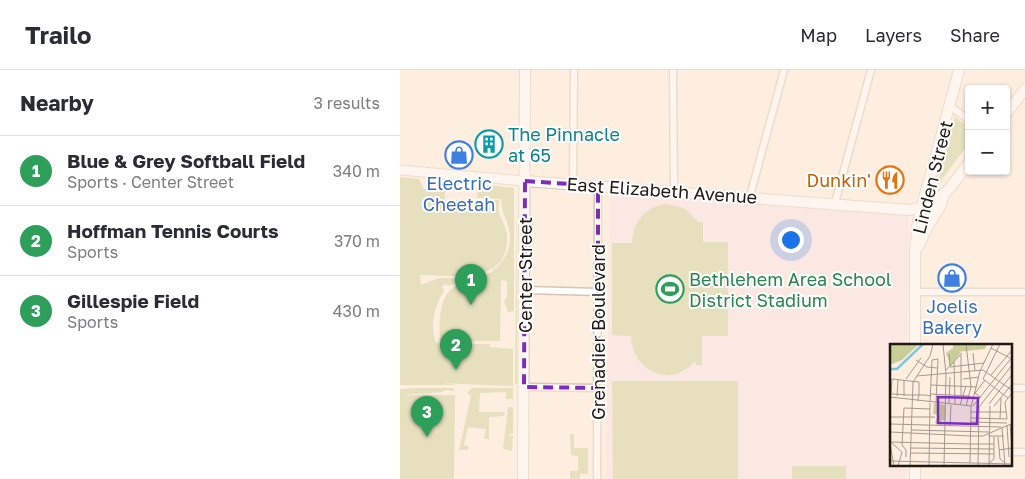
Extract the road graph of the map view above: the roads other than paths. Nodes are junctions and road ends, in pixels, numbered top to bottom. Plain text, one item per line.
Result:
1 (525, 70) edge
2 (574, 70) edge
3 (673, 70) edge
4 (784, 70) edge
5 (872, 70) edge
6 (959, 70) edge
7 (1025, 89) edge
8 (950, 106) junction
9 (1010, 109) edge
10 (965, 117) edge
11 (965, 168) edge
12 (400, 170) edge
13 (525, 181) junction
14 (573, 183) junction
15 (598, 186) junction
16 (674, 191) junction
17 (750, 196) junction
18 (943, 197) junction
19 (836, 203) junction
20 (924, 207) junction
21 (915, 252) junction
22 (525, 290) junction
23 (599, 292) junction
24 (915, 292) junction
25 (1025, 292) edge
26 (915, 344) edge
27 (524, 387) junction
28 (598, 388) junction
29 (1012, 388) edge
30 (1025, 388) edge
31 (1012, 452) edge
32 (1025, 452) edge
33 (915, 466) edge
34 (524, 479) edge
35 (597, 479) edge
36 (915, 479) edge

1 - 13 main road, Center Street
2 - 14 street
3 - 16 street
4 - 17 street
5 - 19 street
6 - 8 main road, Linden Street
7 - 9 main road
8 - 10 street
8 - 20 main road, Linden Street
11 - 18 main road
12 - 13 main road, East Elizabeth Avenue
13 - 14 main road, East Elizabeth Avenue
13 - 22 main road, Center Street
14 - 15 main road, East Elizabeth Avenue
15 - 16 main road, East Elizabeth Avenue
15 - 23 street, Grenadier Boulevard
16 - 17 main road, East Elizabeth Avenue
17 - 19 main road, East Elizabeth Avenue
18 - 20 main road
18 - 21 main road
19 - 20 main road, East Elizabeth Avenue
20 - 21 main road, Linden Street
21 - 24 main road, Linden Street
22 - 23 street
22 - 27 main road, Center Street
23 - 28 street, Grenadier Boulevard
24 - 25 street
24 - 26 main road, Linden Street
27 - 28 street
27 - 34 main road, Center Street
28 - 35 street, Grenadier Boulevard
29 - 30 street
31 - 32 street
33 - 36 main road

